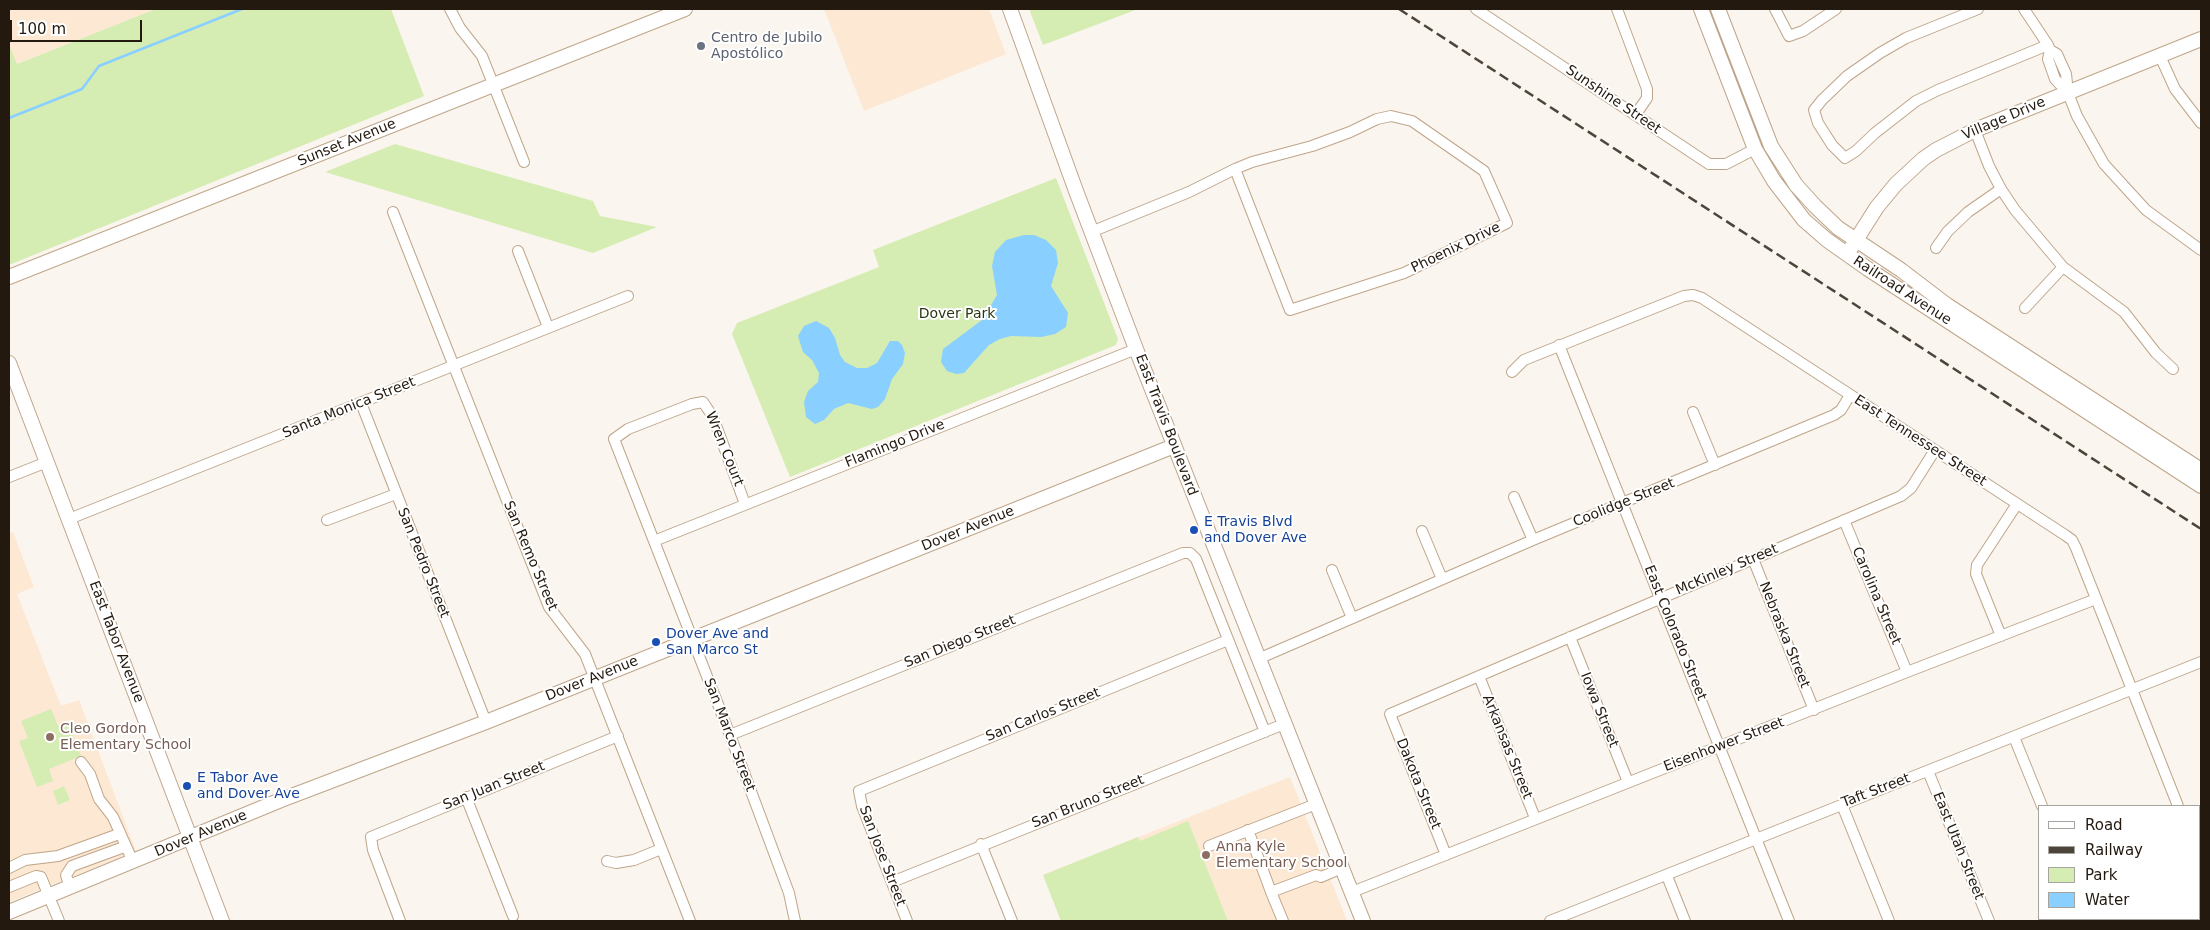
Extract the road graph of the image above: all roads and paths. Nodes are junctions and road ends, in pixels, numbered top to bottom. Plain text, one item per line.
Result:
1 (450, 9) edge
2 (685, 9) edge
3 (1010, 9) edge
4 (1476, 9) edge
5 (1617, 9) edge
6 (1701, 9) edge
7 (1718, 9) edge
8 (1776, 9) edge
9 (1836, 9) edge
10 (1978, 9) edge
11 (2024, 9) edge
12 (2201, 39) edge
13 (2049, 48) junction
14 (2160, 56) junction
15 (493, 86) junction
16 (2068, 93) junction
17 (1636, 114) junction
18 (2201, 123) edge
19 (1975, 130) junction
20 (1755, 149) junction
21 (524, 162) dead end
22 (1235, 169) junction
23 (2001, 190) junction
24 (393, 212) dead end
25 (1091, 232) junction
26 (1856, 241) junction
27 (1936, 248) dead end
28 (2201, 250) edge
29 (518, 251) dead end
30 (1847, 255) junction
31 (2064, 267) junction
32 (9, 277) edge
33 (628, 296) dead end
34 (2025, 308) dead end
35 (548, 327) junction
36 (1559, 345) junction
37 (1136, 349) junction
38 (9, 363) edge
39 (454, 367) junction
40 (2174, 369) dead end
41 (1512, 372) dead end
42 (1850, 395) junction
43 (362, 403) junction
44 (1693, 412) dead end
45 (614, 439) joint
46 (1174, 446) junction
47 (1935, 450) junction
48 (47, 462) junction
49 (1714, 465) junction
50 (2201, 470) edge
51 (9, 477) edge
52 (2201, 486) edge
53 (396, 494) junction
54 (1514, 498) dead end
55 (745, 504) junction
56 (1623, 504) junction
57 (2017, 504) junction
58 (69, 520) junction
59 (326, 520) dead end
60 (1844, 520) junction
61 (1422, 532) dead end
62 (1533, 540) junction
63 (654, 541) junction
64 (1753, 560) junction
65 (1332, 570) dead end
66 (1442, 579) junction
67 (1661, 598) junction
68 (2096, 599) junction
69 (1352, 618) junction
70 (2000, 636) junction
71 (1570, 637) junction
72 (692, 639) junction
73 (1228, 640) junction
74 (1258, 659) junction
75 (2201, 662) edge
76 (1907, 672) junction
77 (1479, 676) junction
78 (595, 678) junction
79 (2132, 688) junction
80 (1814, 710) junction
81 (1390, 714) joint
82 (486, 722) junction
83 (1284, 724) junction
84 (1265, 732) junction
85 (730, 735) junction
86 (618, 736) junction
87 (2014, 737) junction
88 (1720, 747) junction
89 (82, 762) dead end
90 (1928, 771) junction
91 (1628, 782) junction
92 (859, 790) joint
93 (466, 797) junction
94 (1316, 804) junction
95 (1842, 804) junction
96 (2042, 805) edge
97 (2178, 805) edge
98 (1535, 818) junction
99 (1248, 830) junction
100 (119, 834) junction
101 (1756, 838) junction
102 (191, 839) junction
103 (981, 844) junction
104 (1209, 846) dead end
105 (124, 847) junction
106 (661, 849) junction
107 (1446, 855) junction
108 (607, 861) dead end
109 (133, 862) junction
110 (9, 868) edge
111 (1342, 868) junction
112 (1667, 876) junction
113 (892, 882) junction
114 (9, 887) edge
115 (70, 888) junction
116 (1270, 892) junction
117 (1352, 892) junction
118 (49, 896) junction
119 (9, 912) edge
120 (513, 916) dead end
121 (1562, 919) edge
122 (59, 921) edge
123 (222, 921) edge
124 (400, 921) edge
125 (690, 921) edge
126 (795, 921) edge
127 (907, 921) edge
128 (1012, 921) edge
129 (1283, 921) edge
130 (1364, 921) edge
131 (1550, 921) edge
132 (1685, 921) edge
133 (1789, 921) edge
134 (1888, 921) edge
135 (1989, 921) edge

1 - 15 street
2 - 15 main road, Sunset Avenue
3 - 25 main road, East Travis Boulevard
4 - 17 street, Sunshine Street
5 - 17 street
6 - 20 main road, Railroad Avenue
7 - 26 main road, Railroad Avenue
8 - 9 street
10 - 13 street
11 - 13 street
12 - 14 main road, Village Drive
13 - 16 street
14 - 16 main road, Village Drive
14 - 18 street
15 - 21 street
15 - 32 main road, Sunset Avenue
16 - 19 main road, Village Drive
16 - 28 street
17 - 20 street, Sunshine Street
19 - 23 street
19 - 26 main road, Village Drive
20 - 30 main road, Railroad Avenue
22 - 22 street, Phoenix Drive
22 - 25 street, Phoenix Drive
23 - 27 street
23 - 31 street
24 - 39 street, San Remo Street
25 - 37 main road, East Travis Boulevard
26 - 30 main road, Village Drive
26 - 50 main road, Railroad Avenue
29 - 35 street
30 - 52 main road, Railroad Avenue
31 - 34 street
31 - 40 street
33 - 35 street, Santa Monica Street
35 - 39 street, Santa Monica Street
36 - 41 street, East Tennessee Street
36 - 42 street, East Tennessee Street
36 - 56 street, East Colorado Street
37 - 46 main road, East Travis Boulevard
37 - 55 street, Flamingo Drive
38 - 48 main road, East Tabor Avenue
39 - 43 street, Santa Monica Street
39 - 78 street, San Remo Street
42 - 47 street, East Tennessee Street
42 - 49 street, Coolidge Street
43 - 53 street, San Pedro Street
43 - 58 street, Santa Monica Street
44 - 49 street
45 - 55 street, Wren Court
45 - 63 street, San Marco Street
46 - 72 main road, Dover Avenue
46 - 74 main road, East Travis Boulevard
47 - 57 street, East Tennessee Street
47 - 60 street, McKinley Street
48 - 51 street
48 - 58 main road, East Tabor Avenue
49 - 56 street, Coolidge Street
53 - 59 street
53 - 82 street, San Pedro Street
54 - 62 street
55 - 63 street, Flamingo Drive
56 - 62 street, Coolidge Street
56 - 67 street, East Colorado Street
57 - 68 street, East Tennessee Street
57 - 70 street
58 - 102 main road, East Tabor Avenue
60 - 64 street, McKinley Street
60 - 76 street, Carolina Street
61 - 66 street
62 - 66 street, Coolidge Street
63 - 72 street, San Marco Street
64 - 67 street, McKinley Street
64 - 80 street, Nebraska Street
65 - 69 street
66 - 69 street, Coolidge Street
67 - 71 street, McKinley Street
67 - 88 street, East Colorado Street
68 - 70 street, Eisenhower Street
68 - 79 street, East Tennessee Street
69 - 74 street, Coolidge Street
70 - 76 street, Eisenhower Street
71 - 77 street, McKinley Street
71 - 91 street, Iowa Street
72 - 78 main road, Dover Avenue
72 - 85 street, San Marco Street
73 - 84 street
73 - 85 street, San Diego Street
73 - 92 street, San Carlos Street
74 - 83 main road, East Travis Boulevard
75 - 79 street, Taft Street
76 - 80 street, Eisenhower Street
77 - 81 street, McKinley Street
77 - 98 street, Arkansas Street
78 - 82 main road, Dover Avenue
78 - 86 street, San Remo Street
79 - 87 street, Taft Street
79 - 97 street, East Tennessee Street
80 - 88 street, Eisenhower Street
81 - 107 street, Dakota Street
82 - 102 main road, Dover Avenue
83 - 84 street, San Bruno Street
83 - 94 main road, East Travis Boulevard
84 - 103 street, San Bruno Street
85 - 126 street, San Marco Street
86 - 93 street, San Juan Street
86 - 106 street, San Remo Street
87 - 90 street, Taft Street
87 - 96 street
88 - 91 street, Eisenhower Street
88 - 101 street, East Colorado Street
89 - 100 street
90 - 95 street, Taft Street
90 - 135 street, East Utah Street
91 - 98 street, Eisenhower Street
92 - 113 street, San Jose Street
93 - 120 street
93 - 124 street, San Juan Street
94 - 99 street
94 - 111 main road, East Travis Boulevard
95 - 101 street, Taft Street
95 - 134 street
98 - 107 street, Eisenhower Street
99 - 104 street
99 - 116 street
100 - 105 street
100 - 110 street
101 - 112 street, Taft Street
101 - 133 street, East Colorado Street
102 - 109 main road, Dover Avenue
102 - 123 main road, East Tabor Avenue
103 - 113 street, San Bruno Street
103 - 128 street
105 - 109 street
105 - 115 street
106 - 108 street
106 - 125 street, San Remo Street
107 - 117 street, Eisenhower Street
109 - 115 main road, Dover Avenue
111 - 116 street
111 - 117 main road, East Travis Boulevard
112 - 121 street, Taft Street
112 - 132 street
113 - 127 street, San Jose Street
114 - 118 street
115 - 118 main road, Dover Avenue
116 - 129 street
117 - 130 main road, East Travis Boulevard
118 - 119 main road, Dover Avenue
118 - 122 street
121 - 131 street, Taft Street

